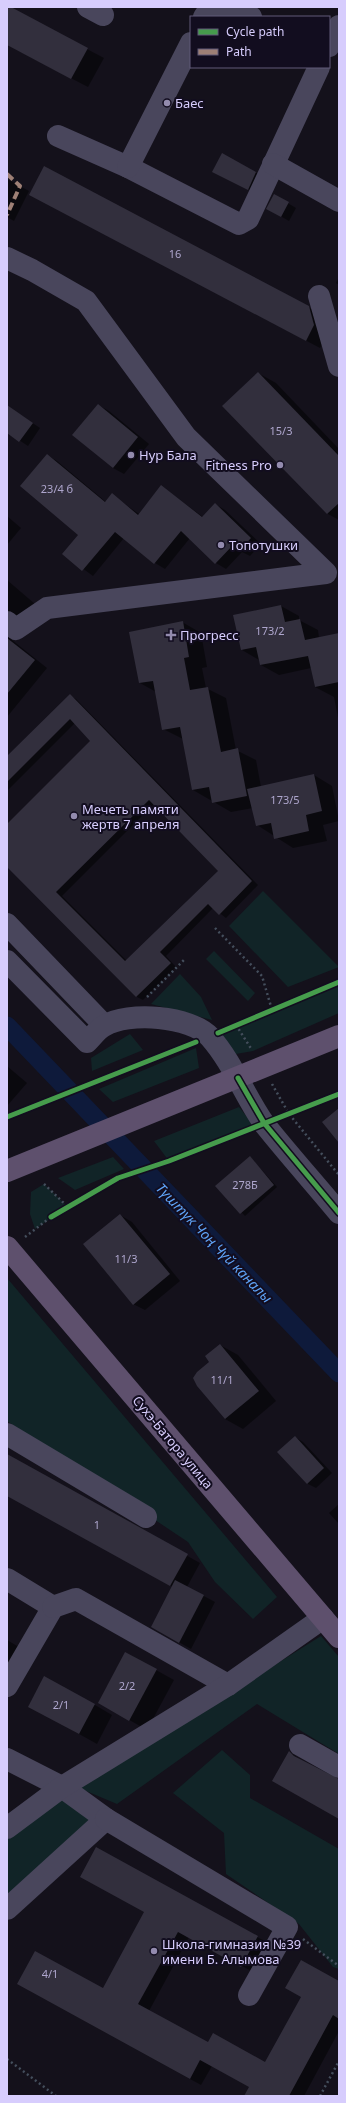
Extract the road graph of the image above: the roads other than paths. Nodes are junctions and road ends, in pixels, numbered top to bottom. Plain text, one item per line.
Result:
1 (205, 16) edge
2 (248, 16) edge
3 (190, 44) edge
4 (319, 68) edge
5 (58, 136) dead end
6 (273, 164) junction
7 (128, 167) junction
8 (339, 201) edge
9 (7, 258) edge
10 (319, 296) dead end
11 (339, 366) edge
12 (332, 579) edge
13 (7, 622) edge
14 (7, 924) edge
15 (7, 961) edge
16 (104, 1025) junction
17 (339, 1036) edge
18 (238, 1078) junction
19 (7, 1171) edge
20 (339, 1213) edge
21 (8, 1248) edge
22 (7, 1434) edge
23 (146, 1518) dead end
24 (7, 1579) edge
25 (53, 1607) junction
26 (323, 1618) junction
27 (339, 1637) edge
28 (228, 1685) junction
29 (7, 1686) edge
30 (300, 1745) dead end
31 (7, 1759) edge
32 (339, 1767) edge
33 (62, 1787) junction
34 (106, 1819) junction
35 (7, 1828) edge
36 (7, 1909) edge
37 (249, 1995) dead end

1 - 2 street
3 - 7 street
4 - 6 street
5 - 7 street
6 - 7 street
6 - 8 street
9 - 12 street
10 - 11 street
12 - 13 street
14 - 16 street
15 - 16 street
16 - 18 street
17 - 18 main road
18 - 19 main road
18 - 20 street
21 - 26 main road, Сухэ-Батора улица
22 - 23 street
24 - 25 street
25 - 28 street
25 - 29 street
26 - 27 main road, Сухэ-Батора улица
26 - 28 street
28 - 33 street
30 - 32 street
31 - 33 street
33 - 34 street
33 - 35 street
34 - 36 street
34 - 37 street

